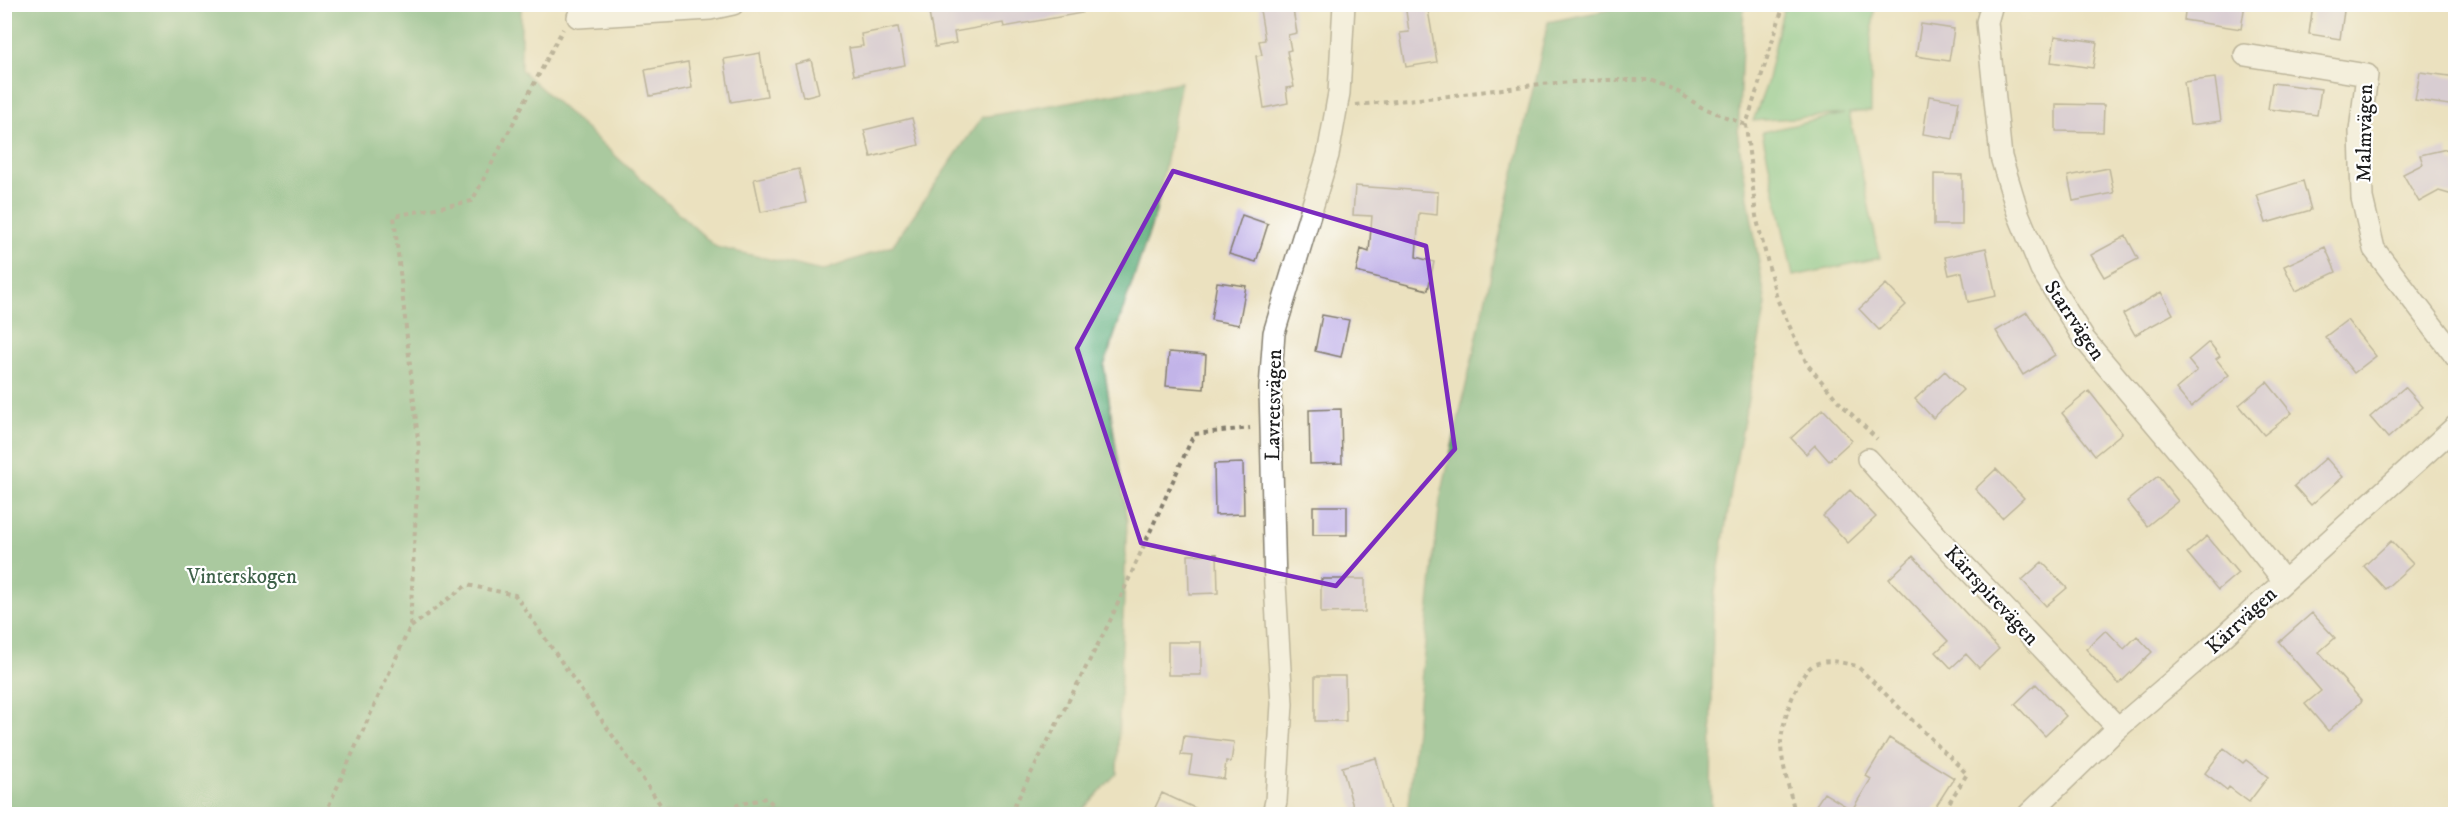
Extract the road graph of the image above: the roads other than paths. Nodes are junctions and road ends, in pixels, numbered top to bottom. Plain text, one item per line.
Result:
1 (733, 4) edge
2 (1344, 4) edge
3 (1992, 4) edge
4 (571, 21) road end
5 (2245, 55) dead end
6 (2456, 357) edge
7 (2456, 426) edge
8 (1868, 459) road end
9 (2284, 581) junction
10 (2118, 728) junction
11 (2036, 812) edge
12 (1273, 814) edge

1 - 4 street
2 - 12 street, Lavretsvägen
3 - 9 street, Starrvägen
5 - 6 street, Malmvägen
7 - 9 street, Kärrvägen
8 - 10 street, Kärrspirevägen
9 - 10 street, Kärrvägen
10 - 11 street, Kärrvägen

